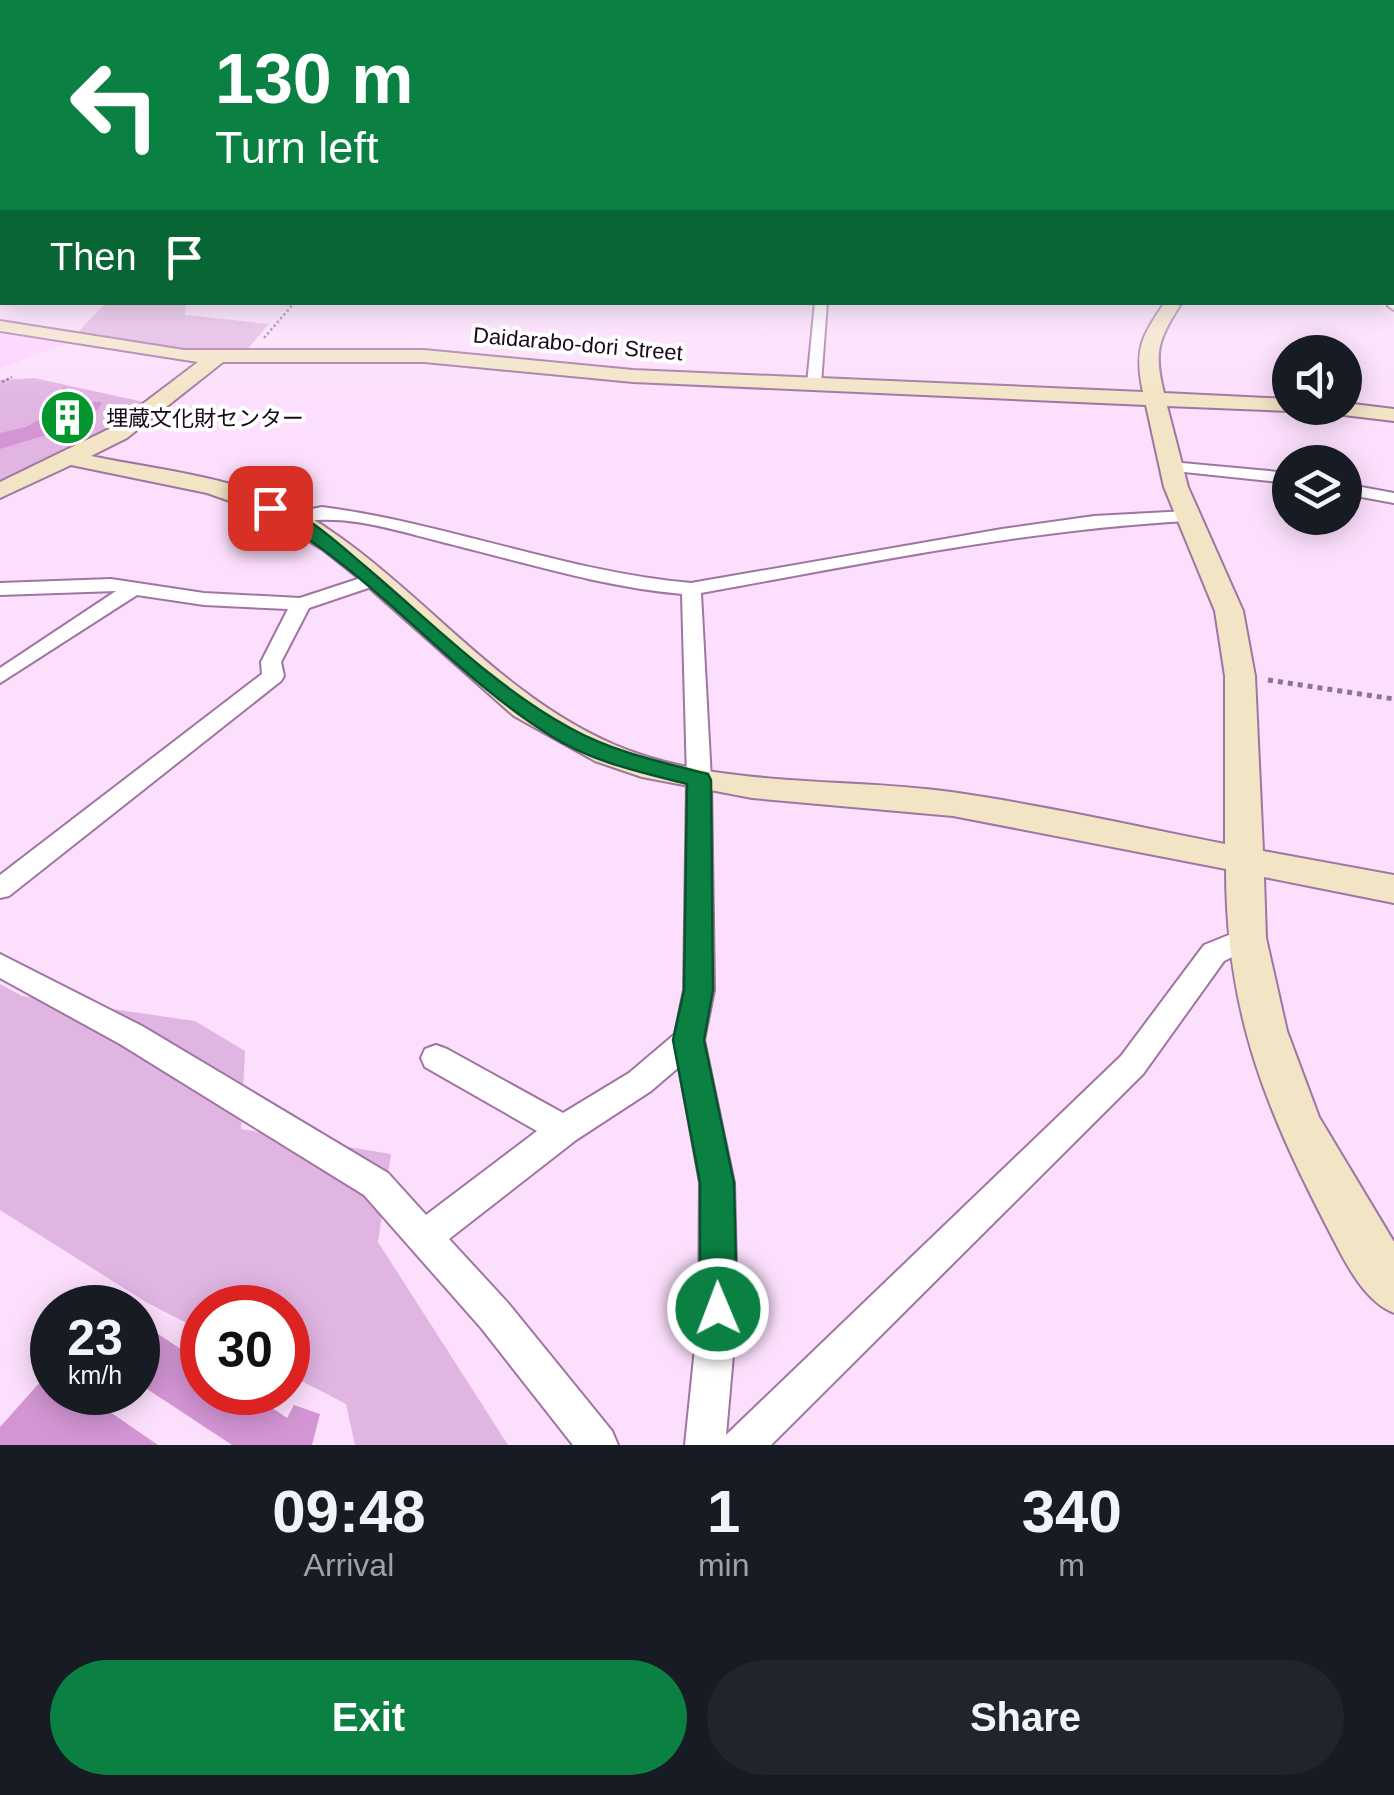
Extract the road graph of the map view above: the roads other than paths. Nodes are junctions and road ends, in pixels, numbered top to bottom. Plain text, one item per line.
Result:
1 (822, 305) edge
2 (1172, 305) edge
3 (0, 326) edge
4 (218, 356) junction
5 (814, 384) junction
6 (1155, 399) junction
7 (1272, 405) edge
8 (1362, 411) edge
9 (1394, 415) edge
10 (70, 458) junction
11 (1171, 467) junction
12 (1272, 476) edge
13 (0, 491) edge
14 (1362, 491) edge
15 (1394, 498) edge
16 (1187, 516) junction
17 (292, 518) junction
18 (372, 580) junction
19 (134, 588) junction
20 (691, 589) junction
21 (0, 590) edge
22 (301, 604) junction
23 (0, 678) edge
24 (699, 780) junction
25 (1245, 859) junction
26 (0, 889) edge
27 (1394, 889) edge
28 (1246, 938) junction
29 (0, 966) edge
30 (689, 1040) junction
31 (436, 1058) dead end
32 (564, 1130) junction
33 (426, 1236) junction
34 (1394, 1287) edge
35 (598, 1445) edge
36 (705, 1445) edge
37 (742, 1445) edge

1 - 5 street
2 - 6 street
3 - 4 street, Daidarabo-dori Street
4 - 5 street, Daidarabo-dori Street
4 - 10 street
5 - 6 street, Daidarabo-dori Street
6 - 7 street, Daidarabo-dori Street
6 - 11 street
8 - 9 street
10 - 13 street
10 - 17 street
11 - 12 street
11 - 16 street
14 - 15 street
16 - 20 street
16 - 25 street
17 - 18 street
17 - 20 street
18 - 22 street
18 - 24 street
19 - 21 street
19 - 22 street
19 - 23 street
20 - 24 street
22 - 26 street
24 - 25 street
24 - 30 street
25 - 27 street
25 - 28 street
28 - 34 street
28 - 37 street
29 - 33 street
30 - 32 street
30 - 36 street
31 - 32 street
32 - 33 street
33 - 35 street

